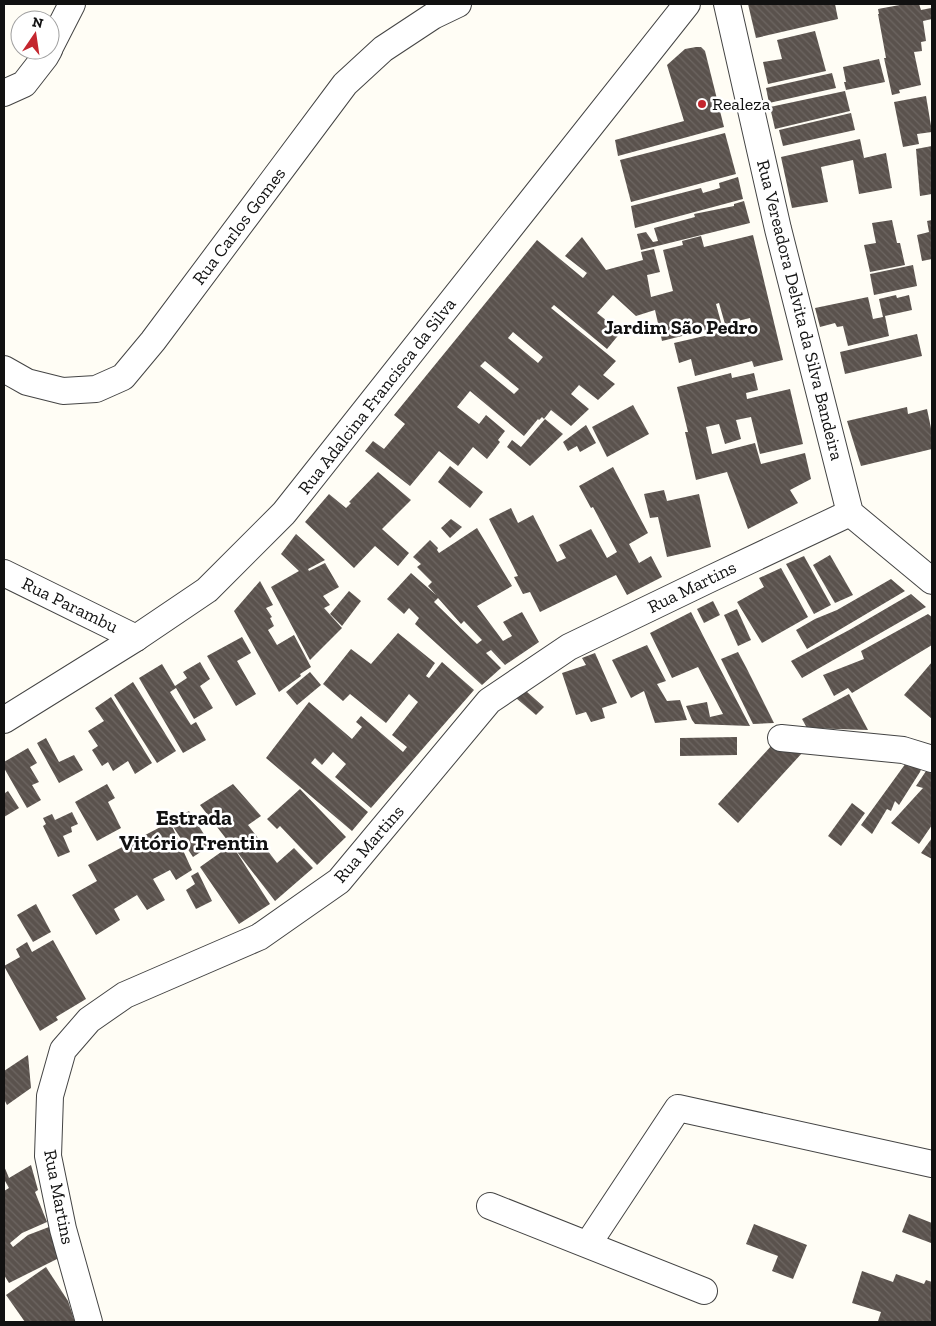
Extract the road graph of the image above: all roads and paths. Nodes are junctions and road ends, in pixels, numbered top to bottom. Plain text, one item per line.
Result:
1 (72, 4) edge
2 (458, 4) edge
3 (687, 4) edge
4 (727, 4) edge
5 (60, 27) edge
6 (43, 60) edge
7 (4, 94) edge
8 (4, 369) edge
9 (850, 513) junction
10 (4, 573) edge
11 (932, 581) edge
12 (136, 638) junction
13 (4, 720) edge
14 (781, 738) dead end
15 (932, 758) edge
16 (932, 1164) edge
17 (490, 1206) dead end
18 (588, 1244) junction
19 (704, 1291) dead end
20 (89, 1322) edge

1 - 5 street
2 - 8 street, Rua Carlos Gomes
3 - 12 street, Rua Adalcina Francisca da Silva
4 - 9 street, Rua Vereadora Delvita da Silva Bandeira
6 - 7 street
9 - 11 street
9 - 20 street, Rua Martins
10 - 12 street, Rua Parambu
12 - 13 street, Rua Adalcina Francisca da Silva
14 - 15 street
16 - 18 street
17 - 18 street
18 - 19 street

